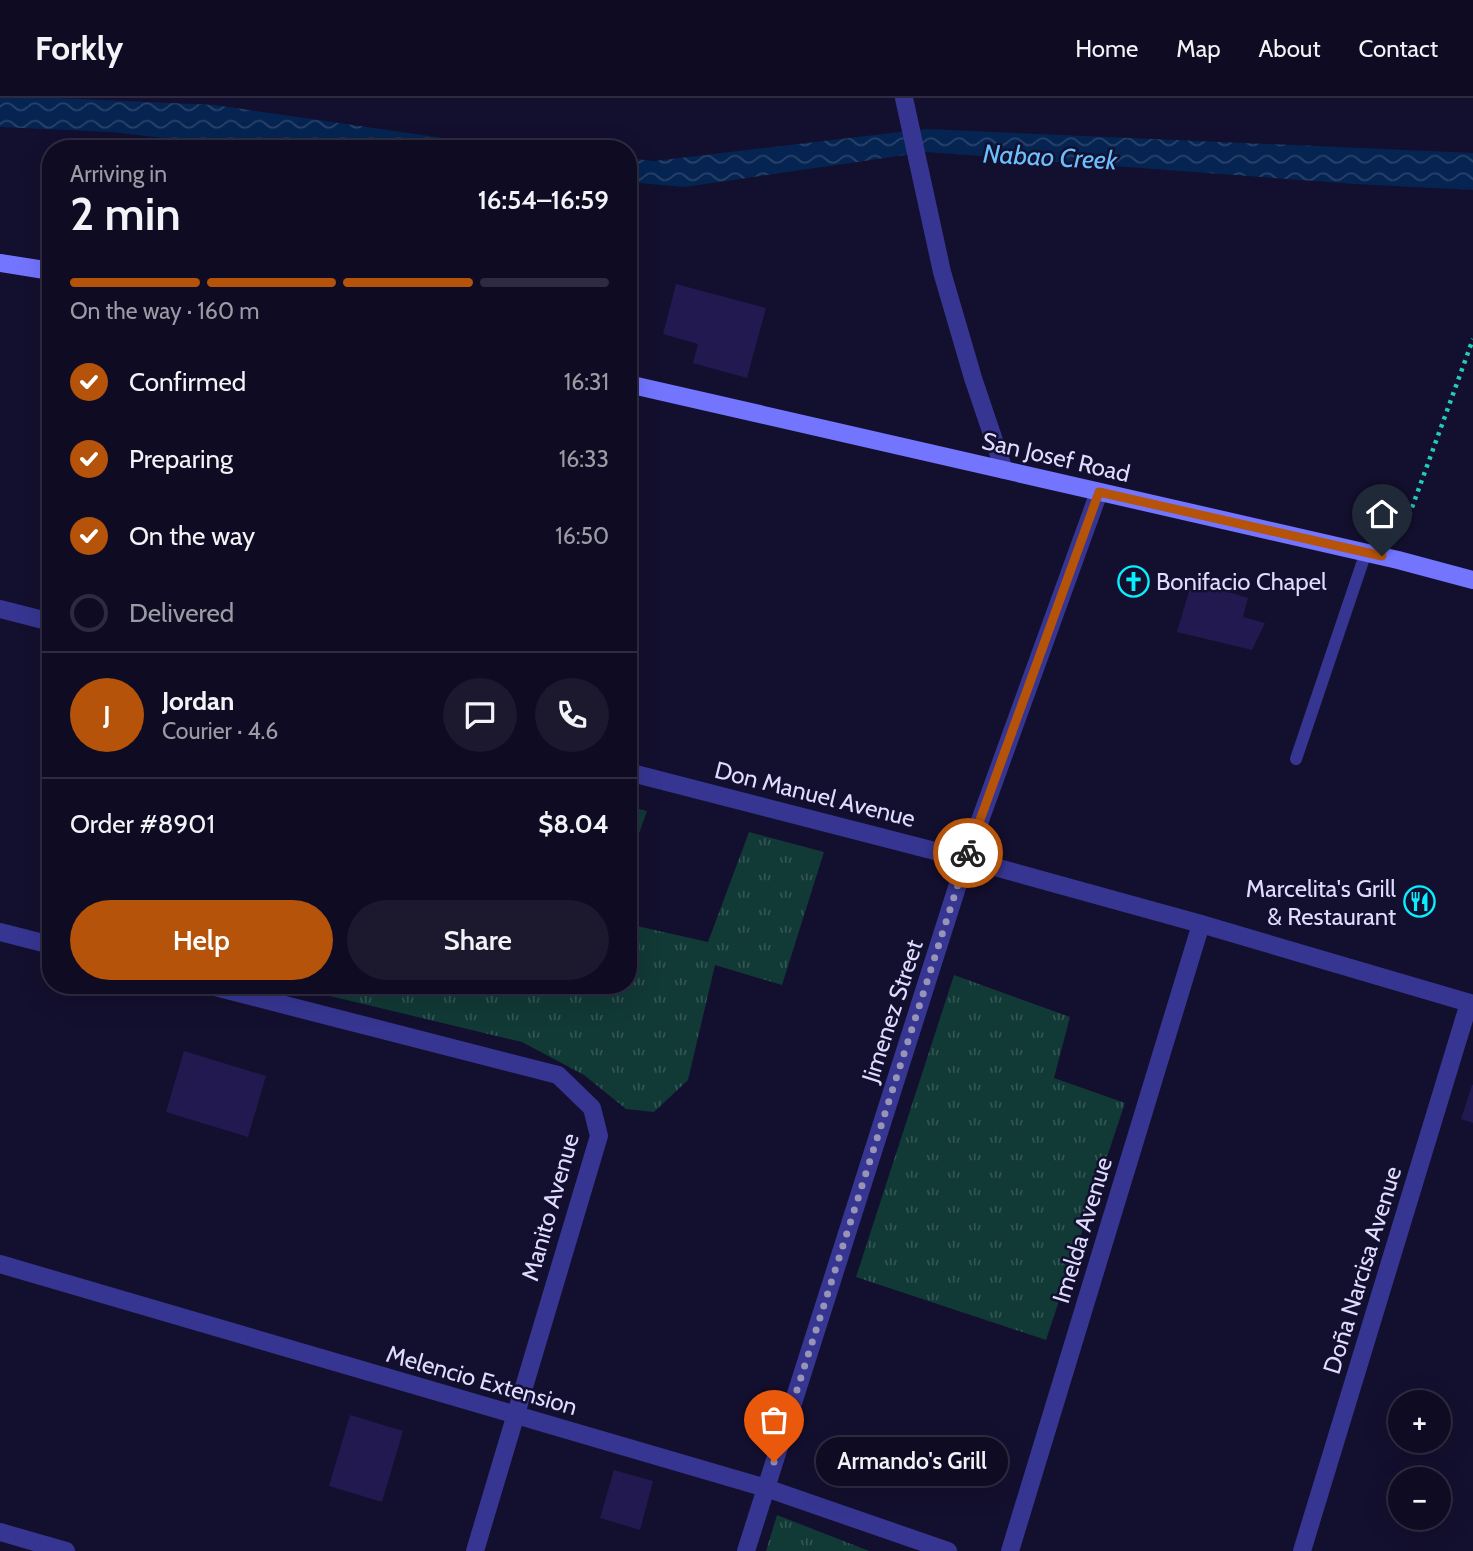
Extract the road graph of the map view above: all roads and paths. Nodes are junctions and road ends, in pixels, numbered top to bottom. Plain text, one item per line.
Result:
1 (905, 106) edge
2 (0, 263) edge
3 (42, 270) edge
4 (1473, 339) edge
5 (637, 386) edge
6 (1004, 470) junction
7 (1099, 492) junction
8 (1374, 554) junction
9 (1473, 580) edge
10 (0, 609) edge
11 (42, 620) edge
12 (1296, 758) dead end
13 (637, 774) edge
14 (966, 859) junction
15 (1201, 924) junction
16 (0, 932) edge
17 (42, 943) edge
18 (242, 994) edge
19 (1471, 1003) edge
20 (0, 1264) edge
21 (516, 1415) junction
22 (765, 1488) junction
23 (0, 1532) edge
24 (66, 1551) edge
25 (475, 1551) edge
26 (746, 1551) edge
27 (948, 1551) edge
28 (1010, 1551) edge
29 (1302, 1551) edge

1 - 6 street
2 - 3 main road
4 - 8 path
5 - 6 main road, San Josef Road
6 - 7 main road, San Josef Road
7 - 8 main road, San Josef Road
7 - 14 street, Jimenez Street
8 - 9 main road, San Josef Road
8 - 12 lane
10 - 11 street
13 - 14 street, Don Manuel Avenue
14 - 15 street, Don Manuel Avenue
14 - 22 street, Jimenez Street
15 - 19 street, Don Manuel Avenue
15 - 28 street, Imelda Avenue
16 - 17 street
18 - 21 street, Manito Avenue
19 - 29 street, Doña Narcisa Avenue
20 - 21 street, Melencio Extension
21 - 22 street, Melencio Extension
21 - 25 street, Manito Avenue
22 - 26 street, Jimenez Street
22 - 27 street, Melencio Extension
23 - 24 street

